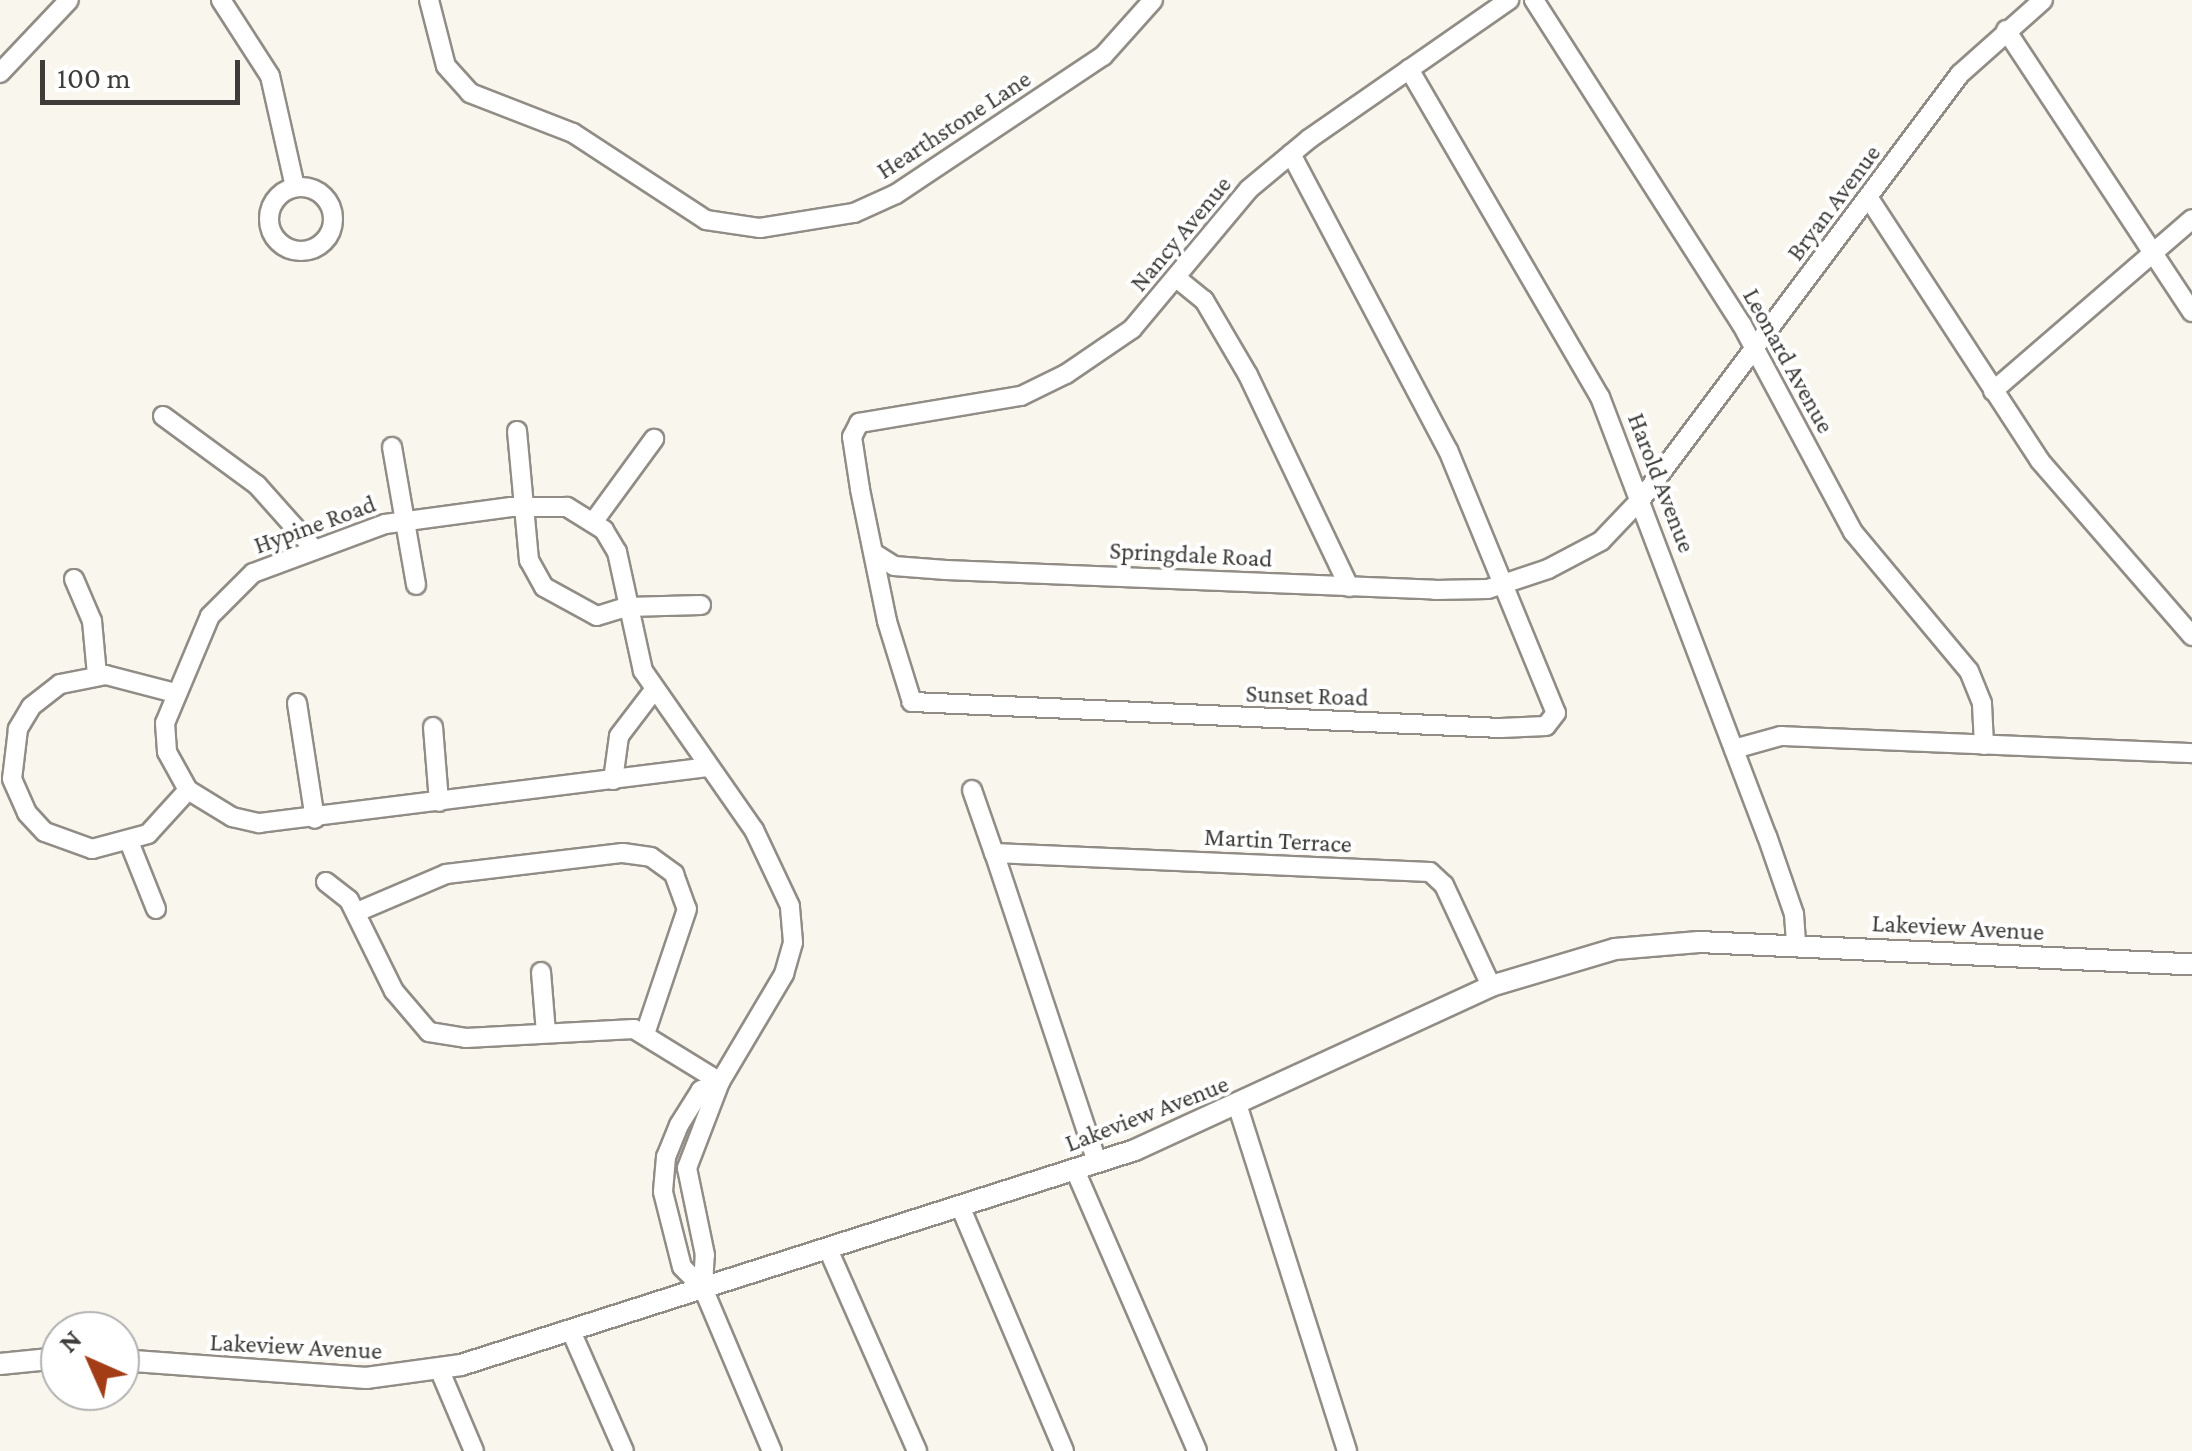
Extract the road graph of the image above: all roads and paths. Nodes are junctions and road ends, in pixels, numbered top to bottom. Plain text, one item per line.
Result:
1 (69, 0) edge
2 (220, 0) edge
3 (429, 0) edge
4 (1153, 0) edge
5 (1509, 0) edge
6 (1534, 0) edge
7 (2042, 0) edge
8 (2006, 30) junction
9 (1409, 70) junction
10 (0, 73) edge
11 (1291, 154) junction
12 (295, 188) dead end
13 (1870, 200) junction
14 (2192, 219) edge
15 (2151, 255) junction
16 (1179, 280) junction
17 (2192, 312) edge
18 (1755, 348) junction
19 (1993, 391) junction
20 (162, 416) dead end
21 (518, 431) dead end
22 (654, 439) dead end
23 (392, 447) dead end
24 (1642, 498) junction
25 (525, 506) junction
26 (406, 521) junction
27 (594, 521) junction
28 (314, 549) junction
29 (875, 554) junction
30 (74, 579) dead end
31 (1507, 582) junction
32 (416, 585) dead end
33 (1349, 587) junction
34 (701, 605) dead end
35 (626, 607) junction
36 (2192, 636) edge
37 (97, 675) junction
38 (654, 690) junction
39 (175, 694) junction
40 (297, 702) dead end
41 (433, 727) dead end
42 (1984, 745) junction
43 (1734, 749) junction
44 (6, 753) edge
45 (2192, 753) edge
46 (709, 767) junction
47 (613, 780) junction
48 (188, 790) junction
49 (972, 790) dead end
50 (439, 802) junction
51 (314, 818) junction
52 (130, 844) junction
53 (994, 853) junction
54 (326, 882) dead end
55 (156, 909) dead end
56 (356, 912) junction
57 (1796, 946) junction
58 (2192, 964) edge
59 (540, 972) dead end
60 (1491, 986) junction
61 (646, 1031) junction
62 (546, 1033) junction
63 (720, 1082) junction
64 (1238, 1107) junction
65 (1098, 1162) junction
66 (1075, 1170) junction
67 (960, 1206) junction
68 (828, 1249) junction
69 (703, 1288) junction
70 (571, 1330) junction
71 (40, 1360) edge
72 (140, 1361) edge
73 (0, 1364) edge
74 (440, 1371) junction
75 (474, 1451) edge
76 (624, 1451) edge
77 (772, 1451) edge
78 (917, 1451) edge
79 (1064, 1451) edge
80 (1197, 1451) edge
81 (1347, 1451) edge

1 - 10 street
2 - 12 street
3 - 4 street, Hearthstone Lane
5 - 9 street, Nancy Avenue
6 - 18 street, Leonard Avenue
7 - 8 street, Bryan Avenue
8 - 13 street, Bryan Avenue
8 - 15 street
9 - 11 street, Nancy Avenue
9 - 24 street, Harold Avenue
11 - 16 street, Nancy Avenue
11 - 31 street
13 - 18 street, Bryan Avenue
13 - 19 street
14 - 15 street
15 - 17 street
15 - 19 street
16 - 29 street, Nancy Avenue
16 - 33 street
18 - 24 street, Bryan Avenue
18 - 42 street, Leonard Avenue
19 - 36 street
20 - 28 street
21 - 25 street
22 - 27 street
23 - 26 street
24 - 31 street, Bryan Avenue
24 - 43 street, Harold Avenue
25 - 26 street, Hypine Road
25 - 27 street, Hypine Road
25 - 35 street
26 - 28 street, Hypine Road
26 - 32 street
27 - 35 street
28 - 39 street, Hypine Road
29 - 31 street, Sunset Road
29 - 33 street, Springdale Road
30 - 37 street
31 - 33 street, Springdale Road
34 - 35 street
35 - 38 street
37 - 39 street
37 - 44 street
38 - 46 street
38 - 47 street
39 - 48 street, Hypine Road
40 - 51 street
41 - 50 street
42 - 43 street
42 - 45 street
43 - 57 street, Harold Avenue
44 - 52 street
46 - 47 street
46 - 63 street
47 - 50 street
48 - 51 street
48 - 52 street
49 - 53 street
50 - 51 street
52 - 55 street
53 - 60 street, Martin Terrace
53 - 65 street
54 - 56 street
56 - 61 street
56 - 62 street
57 - 58 main road, Lakeview Avenue
57 - 60 main road, Lakeview Avenue
59 - 62 street
60 - 64 main road, Lakeview Avenue
61 - 62 street
61 - 63 street
63 - 69 street
63 - 69 street
64 - 65 main road, Lakeview Avenue
64 - 81 street
65 - 66 main road, Lakeview Avenue
66 - 67 main road, Lakeview Avenue
66 - 80 street
67 - 68 main road, Lakeview Avenue
67 - 79 street
68 - 69 main road, Lakeview Avenue
68 - 78 street
69 - 70 main road, Lakeview Avenue
69 - 77 street
70 - 74 main road, Lakeview Avenue
70 - 76 street
71 - 73 main road
72 - 74 main road, Lakeview Avenue
74 - 75 street

